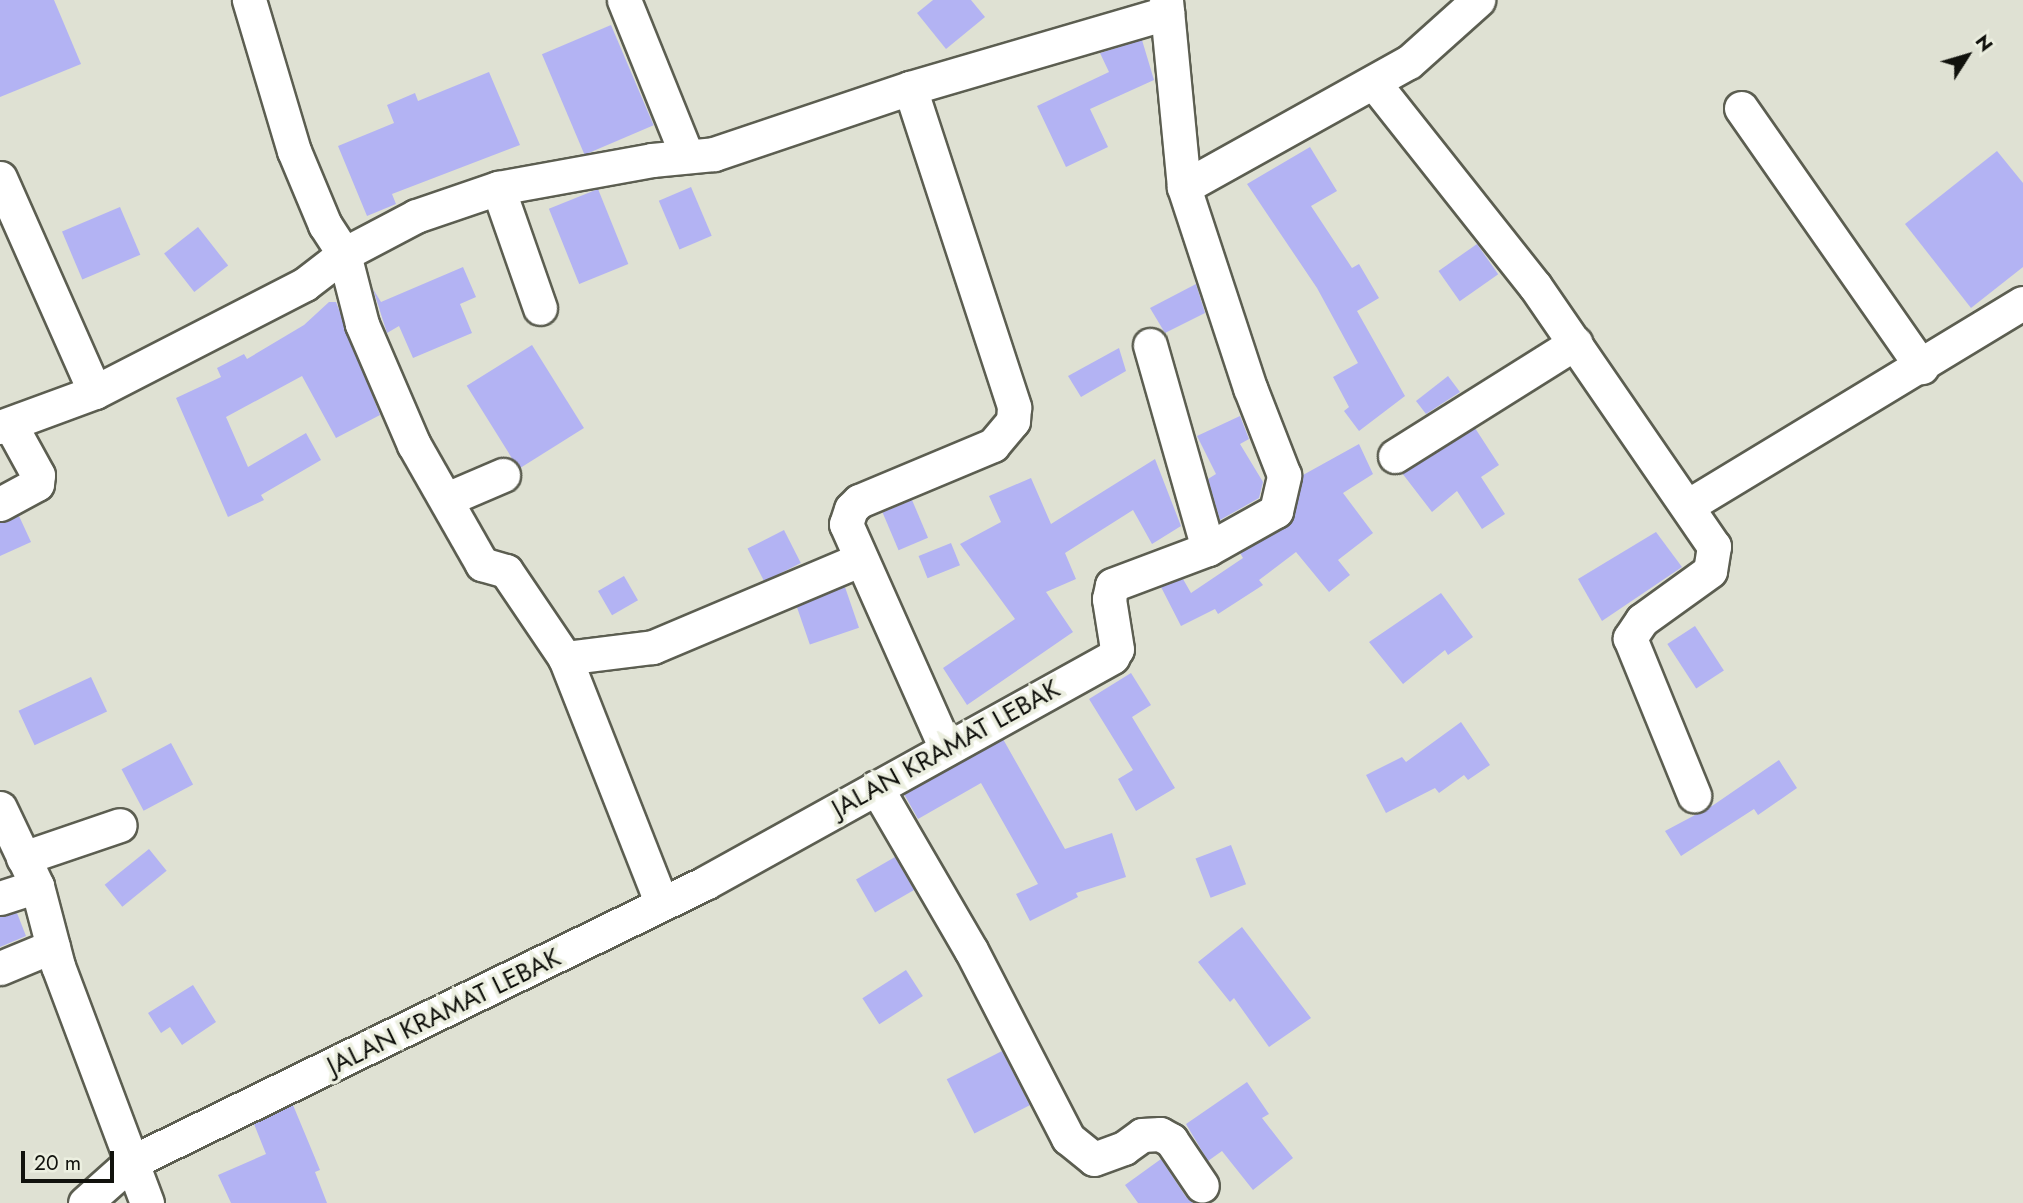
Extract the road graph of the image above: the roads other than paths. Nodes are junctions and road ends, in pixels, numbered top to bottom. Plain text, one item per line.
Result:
1 (249, 0) edge
2 (624, 0) edge
3 (1478, 0) edge
4 (1167, 6) edge
5 (1374, 83) junction
6 (910, 88) junction
7 (1741, 108) dead end
8 (687, 156) junction
9 (0, 178) edge
10 (1184, 187) junction
11 (499, 188) junction
12 (344, 254) junction
13 (2023, 303) edge
14 (540, 308) dead end
15 (1575, 344) junction
16 (1150, 345) dead end
17 (1922, 367) junction
18 (95, 392) junction
19 (5, 426) edge
20 (1395, 456) dead end
21 (503, 475) dead end
22 (447, 499) junction
23 (0, 504) edge
24 (1689, 505) junction
25 (1208, 549) junction
26 (859, 561) junction
27 (565, 658) junction
28 (946, 749) junction
29 (876, 787) junction
30 (1694, 795) dead end
31 (0, 808) edge
32 (120, 825) dead end
33 (30, 872) junction
34 (0, 898) edge
35 (662, 904) junction
36 (53, 946) junction
37 (0, 968) edge
38 (130, 1163) junction
39 (1202, 1186) dead end
40 (85, 1203) edge
41 (147, 1203) edge

1 - 12 street
2 - 8 street
3 - 5 street
4 - 6 street
4 - 10 street, JALAN KRAMAT LEBAK
5 - 10 street
5 - 15 street
6 - 8 street
6 - 26 street
7 - 17 street
8 - 11 street
9 - 18 street
10 - 25 street, JALAN KRAMAT LEBAK
11 - 12 street
11 - 14 street
12 - 18 street
12 - 22 street
13 - 17 street
15 - 20 street
15 - 24 street
16 - 25 street
17 - 24 street
18 - 19 street
19 - 23 street
21 - 22 street
22 - 27 street
24 - 30 street
25 - 28 street, JALAN KRAMAT LEBAK
26 - 27 street
26 - 28 street
27 - 35 street
28 - 29 street, JALAN KRAMAT LEBAK
29 - 35 street, JALAN KRAMAT LEBAK
29 - 39 street
31 - 33 street
32 - 33 street
33 - 34 street
33 - 36 street
35 - 38 street, JALAN KRAMAT LEBAK
36 - 37 street
36 - 38 street
38 - 40 street, JALAN KRAMAT LEBAK
38 - 41 street

